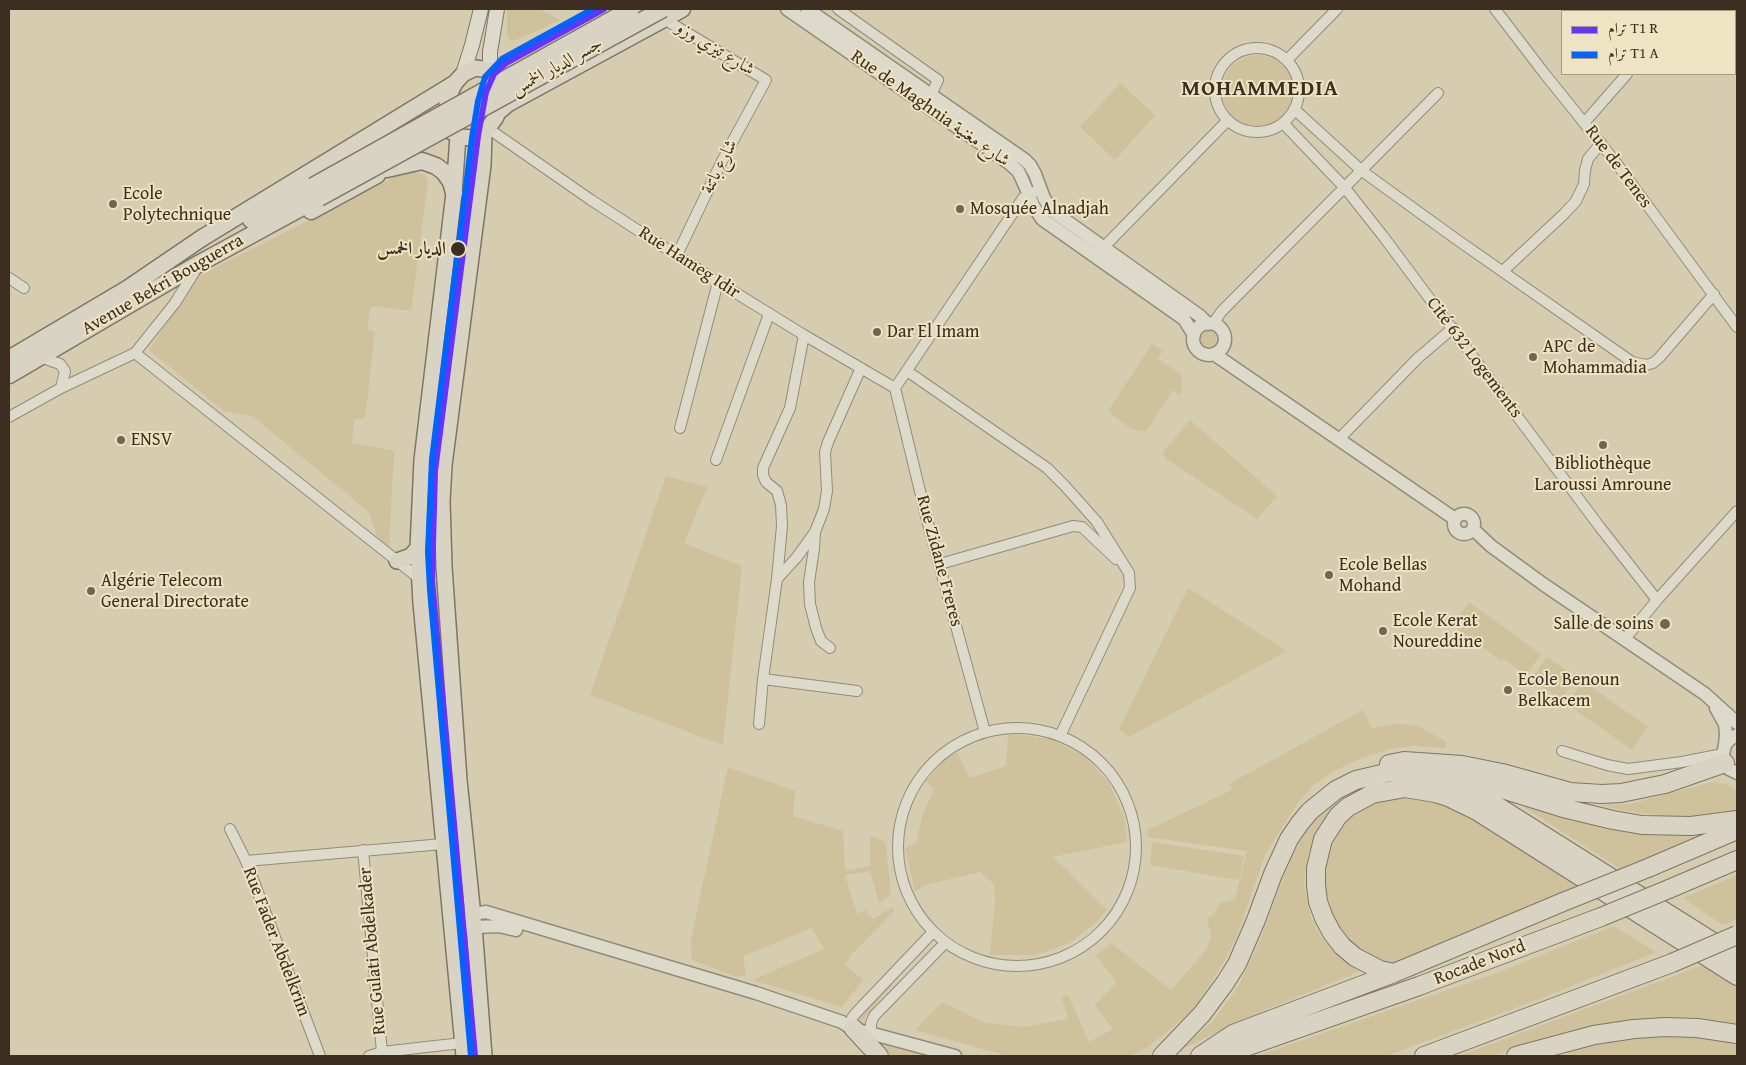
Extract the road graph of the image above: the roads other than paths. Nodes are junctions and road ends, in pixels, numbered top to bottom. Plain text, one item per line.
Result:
1 (497, 9) edge
2 (631, 9) edge
3 (682, 9) edge
4 (788, 9) edge
5 (807, 9) edge
6 (838, 9) edge
7 (1336, 9) edge
8 (1495, 9) edge
9 (481, 10) edge
10 (664, 14) edge
11 (1287, 60) junction
12 (490, 70) junction
13 (1626, 75) edge
14 (458, 79) junction
15 (766, 80) joint
16 (1438, 93) dead end
17 (929, 101) junction
18 (1294, 109) junction
19 (499, 111) junction
20 (1228, 120) junction
21 (1584, 123) junction
22 (1283, 124) junction
23 (486, 132) junction
24 (455, 135) junction
25 (1601, 143) junction
26 (387, 170) junction
27 (1362, 171) junction
28 (1040, 188) junction
29 (1345, 188) junction
30 (316, 192) junction
31 (454, 193) junction
32 (1028, 194) junction
33 (253, 234) junction
34 (1099, 252) junction
35 (677, 254) junction
36 (200, 264) junction
37 (1503, 271) junction
38 (9, 278) edge
39 (718, 282) junction
40 (24, 288) dead end
41 (124, 290) junction
42 (1714, 294) junction
43 (769, 314) junction
44 (1211, 324) junction
45 (1737, 327) edge
46 (1453, 328) junction
47 (804, 335) junction
48 (1194, 335) junction
49 (136, 353) junction
50 (1214, 354) junction
51 (40, 357) junction
52 (9, 359) edge
53 (861, 368) junction
54 (907, 371) junction
55 (9, 375) edge
56 (61, 388) junction
57 (895, 388) junction
58 (9, 417) edge
59 (680, 428) dead end
60 (1338, 440) junction
61 (716, 460) dead end
62 (1737, 511) edge
63 (815, 532) junction
64 (418, 548) junction
65 (397, 561) junction
66 (940, 564) junction
67 (1129, 572) junction
68 (420, 579) junction
69 (777, 579) junction
70 (1657, 600) junction
71 (1624, 640) junction
72 (830, 648) dead end
73 (763, 678) junction
74 (857, 692) dead end
75 (1705, 694) junction
76 (1737, 723) edge
77 (759, 724) dead end
78 (985, 732) junction
79 (1737, 735) edge
80 (1060, 736) junction
81 (1562, 750) dead end
82 (1728, 759) edge
83 (1381, 773) junction
84 (1737, 820) edge
85 (230, 829) dead end
86 (1737, 830) edge
87 (443, 844) junction
88 (363, 850) junction
89 (1737, 860) edge
90 (246, 861) junction
91 (473, 919) junction
92 (451, 922) junction
93 (933, 932) junction
94 (1737, 935) edge
95 (945, 943) junction
96 (1737, 957) edge
97 (1394, 973) junction
98 (1737, 976) edge
99 (852, 1028) junction
100 (871, 1033) junction
101 (1737, 1034) edge
102 (463, 1050) edge
103 (382, 1052) junction
104 (320, 1056) edge
105 (369, 1056) edge
106 (484, 1056) edge
107 (879, 1056) edge
108 (955, 1056) edge
109 (1162, 1056) edge
110 (1200, 1056) edge
111 (1220, 1056) edge
112 (1424, 1056) edge
113 (1516, 1056) edge

1 - 12 main road
2 - 30 highway, جسر الديار الخمس, bridge
3 - 10 highway
4 - 17 street, Rue de Maghnia شارع مغنية
5 - 17 street, Rue de Maghnia شارع مغنية
6 - 17 street
7 - 11 street
8 - 21 street, Rue de Tenes
9 - 14 main road
10 - 15 street, شارع تيزي وزو
10 - 19 highway
10 - 30 highway, جسر الديار الخمس, bridge
11 - 18 street
11 - 20 street
12 - 14 main road
12 - 19 main road
13 - 21 street
14 - 24 main road
14 - 41 highway
15 - 35 street, شارع باتنة
16 - 27 street
17 - 28 street, Rue de Maghnia شارع مغنية
17 - 32 street, Rue de Maghnia شارع مغنية
18 - 22 street
18 - 27 street
19 - 23 main road
20 - 22 street
20 - 34 street
21 - 25 street, Rue de Tenes
22 - 29 street, Cité 632 Logements
23 - 24 main road
23 - 35 street, Rue Hameg Idir
23 - 91 main road
24 - 26 highway
24 - 31 main road
25 - 37 street
25 - 42 street, Rue de Tenes
26 - 31 highway
26 - 33 highway
27 - 29 street
27 - 37 street
28 - 32 street
28 - 34 street, Rue de Maghnia شارع مغنية
29 - 44 street
29 - 46 street, Cité 632 Logements
30 - 33 highway, Avenue Bekri Bouguerra
30 - 41 highway, Avenue Bekri Bouguerra
31 - 64 main road
32 - 34 street, Rue de Maghnia شارع مغنية
32 - 54 street
33 - 36 highway, Avenue Bekri Bouguerra
34 - 44 street, Rue de Maghnia شارع مغنية
34 - 48 street, Rue de Maghnia شارع مغنية
35 - 39 street, Rue Hameg Idir
36 - 49 street
36 - 51 highway, Avenue Bekri Bouguerra
37 - 42 street
38 - 40 street
39 - 43 street, Rue Hameg Idir
39 - 59 street
41 - 52 highway, Avenue Bekri Bouguerra
42 - 45 street, Rue de Tenes
43 - 47 street, Rue Hameg Idir
43 - 61 street
44 - 48 street
44 - 50 street
46 - 60 street
46 - 70 street, Cité 632 Logements
47 - 53 street, Rue Hameg Idir
47 - 69 street
48 - 50 street
49 - 56 street
49 - 65 street
50 - 60 street
51 - 55 highway, Avenue Bekri Bouguerra
51 - 56 street
53 - 57 street, Rue Hameg Idir
53 - 63 street
54 - 57 street
54 - 67 street
56 - 58 street
57 - 66 street, Rue Zidane Freres
60 - 71 street
62 - 70 street
63 - 69 street
63 - 72 street
64 - 65 main road
64 - 68 main road
65 - 68 street
66 - 67 street
66 - 78 street, Rue Zidane Freres
67 - 80 street
68 - 87 main road
69 - 73 street
70 - 71 street
71 - 75 street
73 - 74 street
73 - 77 street
75 - 76 street
75 - 82 street
78 - 80 street
78 - 93 street
79 - 82 street
80 - 95 street
81 - 82 street
82 - 83 highway
83 - 84 highway
83 - 96 highway
83 - 109 highway
85 - 90 street, Rue Fader Abdelkrim
86 - 97 highway, bridge
87 - 88 street
87 - 92 main road
88 - 90 street
88 - 103 street, Rue Gulati Abdelkader
89 - 111 highway, Rocade Nord, bridge
90 - 104 street, Rue Fader Abdelkrim
91 - 92 street
91 - 99 street
91 - 106 main road
92 - 102 main road
93 - 95 street
93 - 99 street
94 - 112 highway, bridge
95 - 100 street
97 - 98 highway
97 - 110 highway
99 - 100 street
99 - 107 highway
100 - 108 street
101 - 113 highway
102 - 103 street
103 - 105 street

